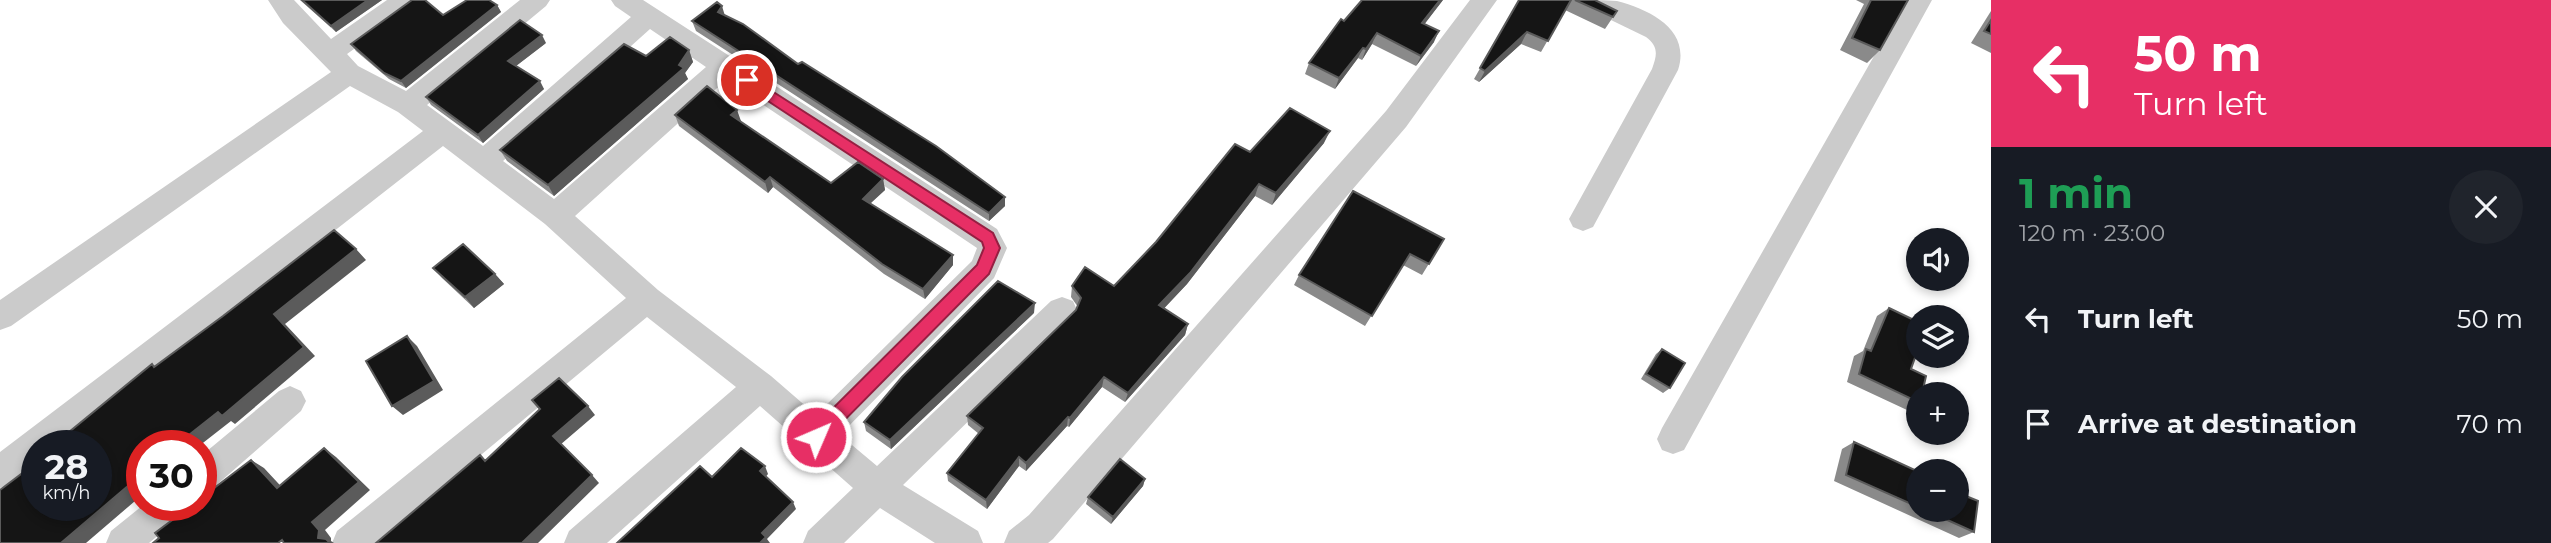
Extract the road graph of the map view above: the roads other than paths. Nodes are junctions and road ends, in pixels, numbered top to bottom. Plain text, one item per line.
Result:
1 (281, 0) edge
2 (405, 0) edge
3 (537, 0) edge
4 (624, 0) edge
5 (1485, 0) edge
6 (1591, 0) edge
7 (1919, 0) edge
8 (648, 16) junction
9 (340, 63) junction
10 (725, 66) junction
11 (408, 105) junction
12 (442, 132) junction
13 (483, 163) junction
14 (555, 216) junction
15 (1583, 219) dead end
16 (647, 299) junction
17 (1062, 310) dead end
18 (0, 317) edge
19 (760, 386) junction
20 (290, 401) dead end
21 (816, 437) junction
22 (1673, 439) dead end
23 (217, 463) edge
24 (0, 472) edge
25 (876, 488) junction
26 (149, 521) edge
27 (123, 543) edge
28 (349, 543) edge
29 (581, 543) edge
30 (820, 543) edge
31 (966, 543) edge
32 (1021, 543) edge

1 - 9 street
2 - 9 street
3 - 11 street
4 - 8 street
5 - 32 street
6 - 15 street
7 - 22 street
8 - 10 street
8 - 13 street
9 - 11 street
9 - 18 street
10 - 14 street
10 - 21 street
11 - 12 street
12 - 13 street
12 - 24 street
13 - 14 street
14 - 16 street
16 - 19 street
16 - 28 street
17 - 25 street
19 - 21 street
19 - 29 street
20 - 23 street
21 - 25 street
25 - 30 street
25 - 31 street
26 - 27 street

